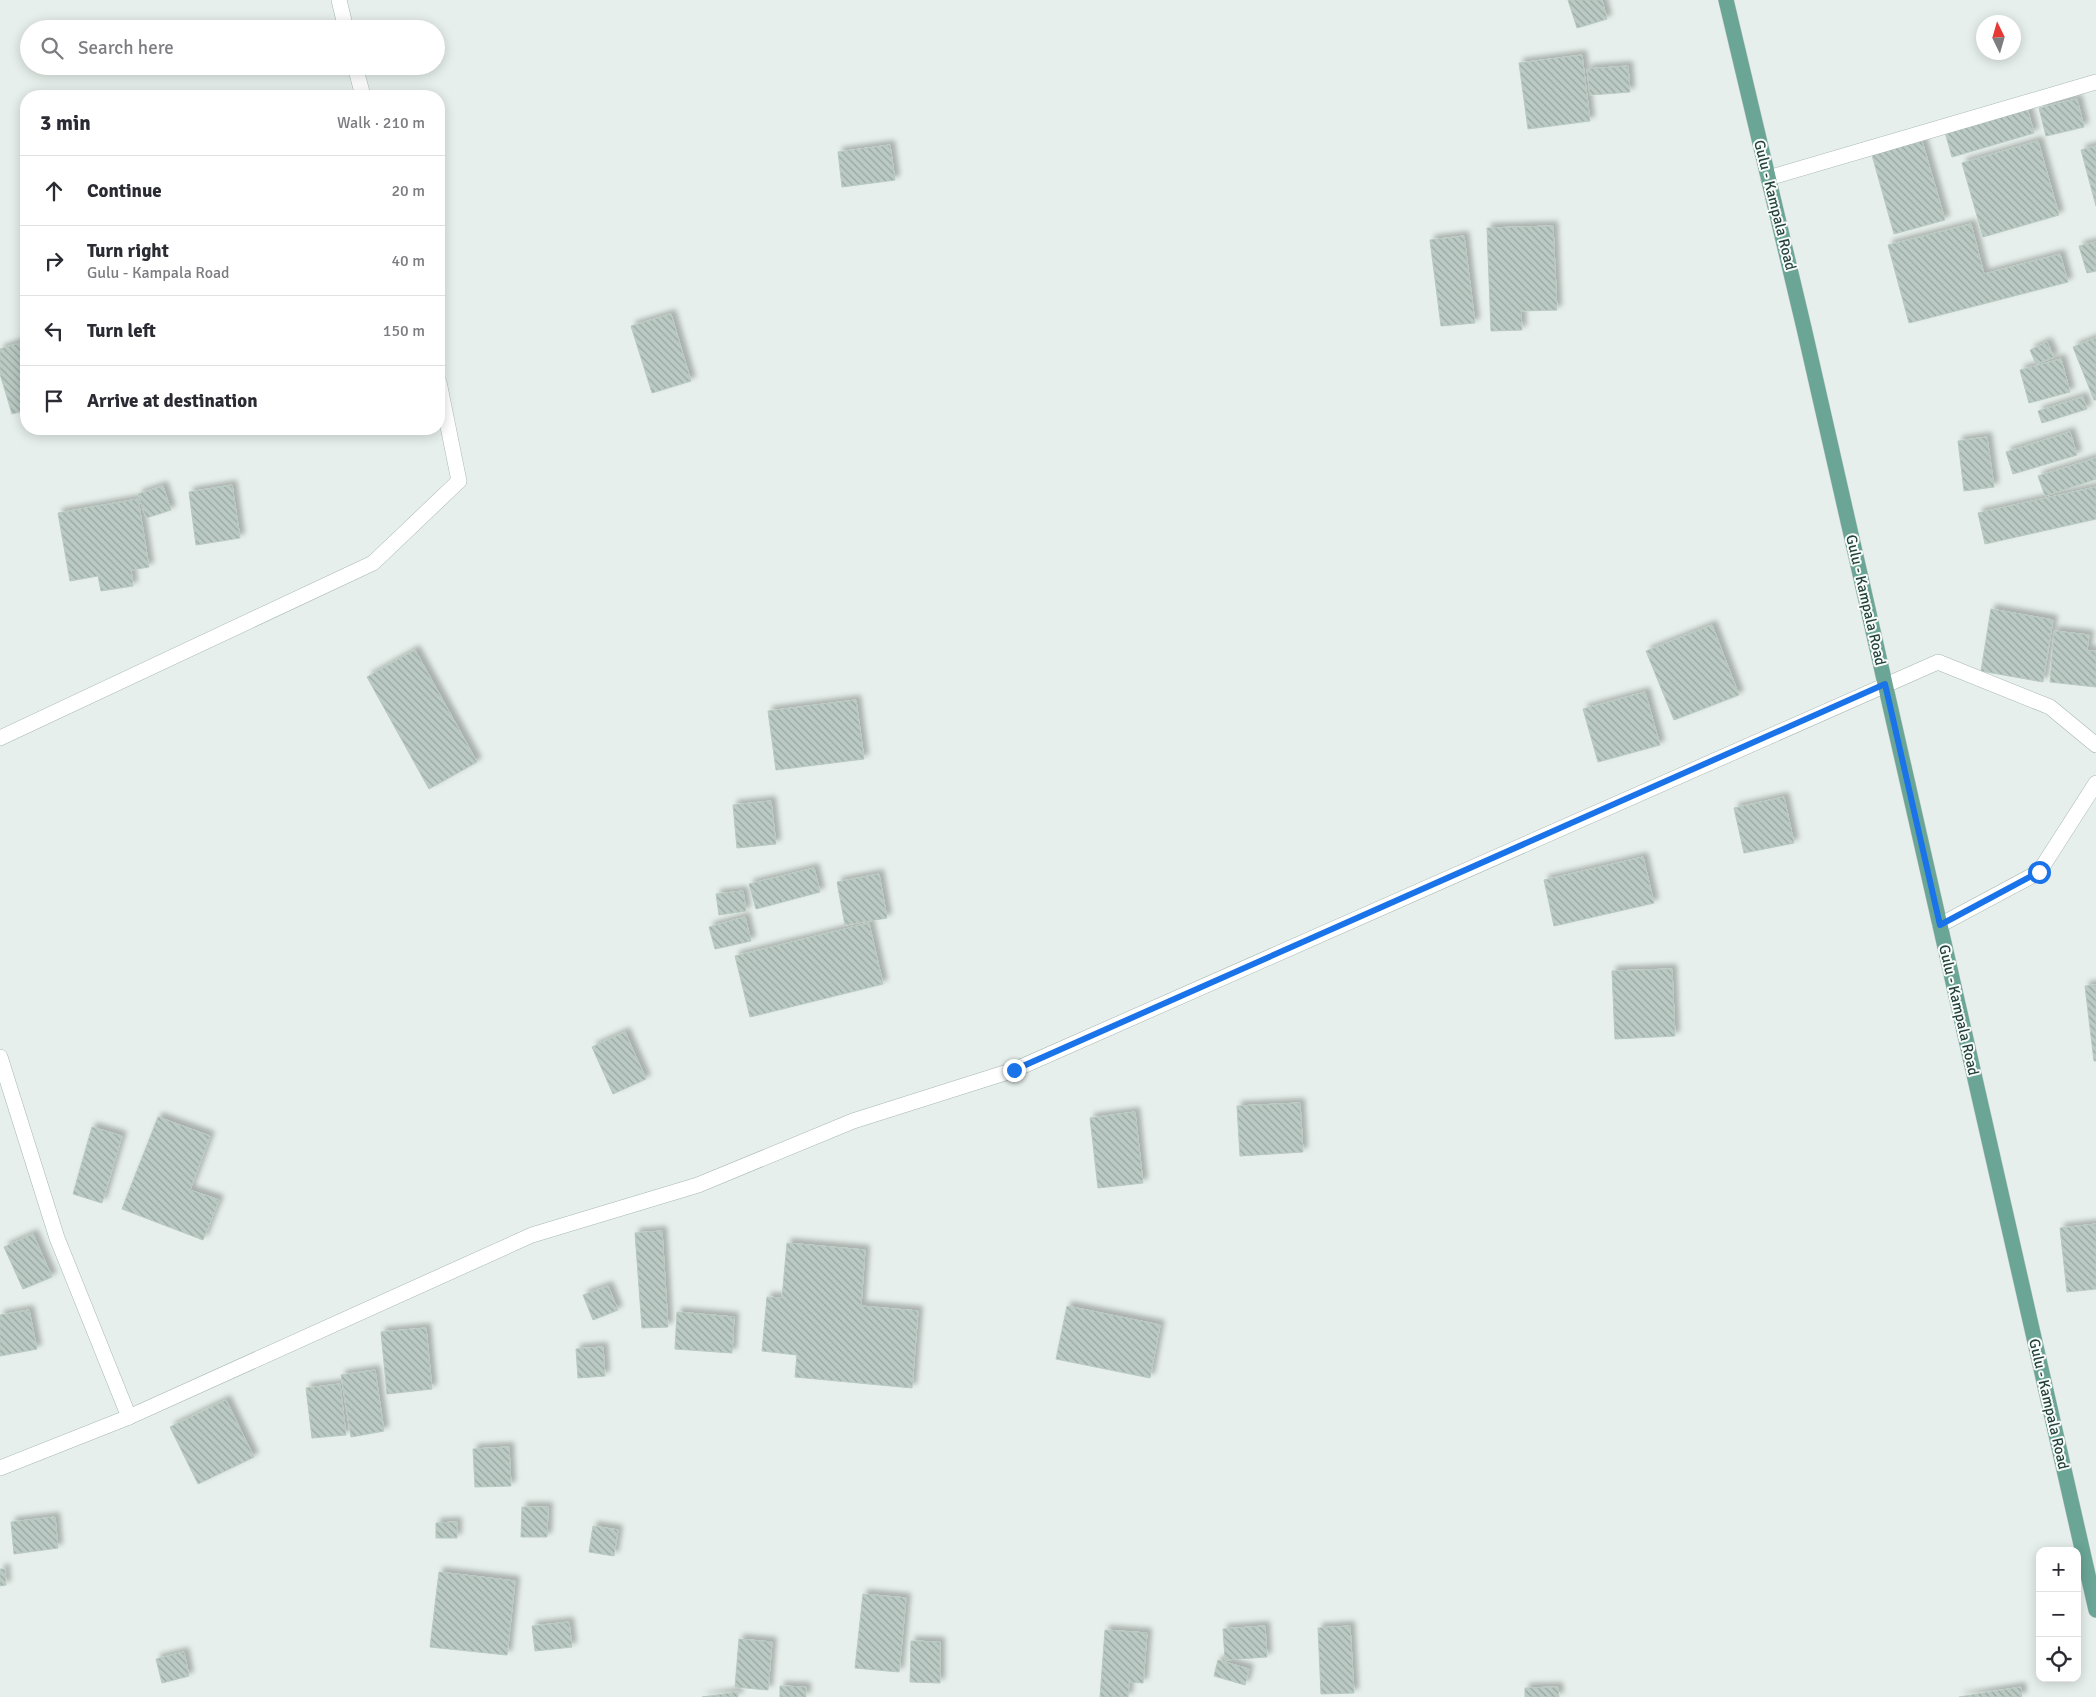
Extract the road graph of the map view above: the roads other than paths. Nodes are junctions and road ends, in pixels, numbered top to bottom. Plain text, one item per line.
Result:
1 (339, 0) edge
2 (1726, 0) edge
3 (344, 20) edge
4 (358, 75) edge
5 (2096, 82) edge
6 (362, 90) edge
7 (1768, 178) junction
8 (445, 412) edge
9 (1885, 684) junction
10 (0, 738) edge
11 (2096, 745) edge
12 (2096, 783) edge
13 (1940, 925) junction
14 (0, 1057) edge
15 (129, 1417) junction
16 (0, 1468) edge
17 (2096, 1610) edge

1 - 3 street
2 - 7 main road, Gulu - Kampala Road
4 - 6 street
5 - 7 street
7 - 9 main road, Gulu - Kampala Road
8 - 10 street
9 - 11 street
9 - 13 main road, Gulu - Kampala Road
9 - 15 street
12 - 13 street
13 - 17 main road, Gulu - Kampala Road
14 - 15 street
15 - 16 street

